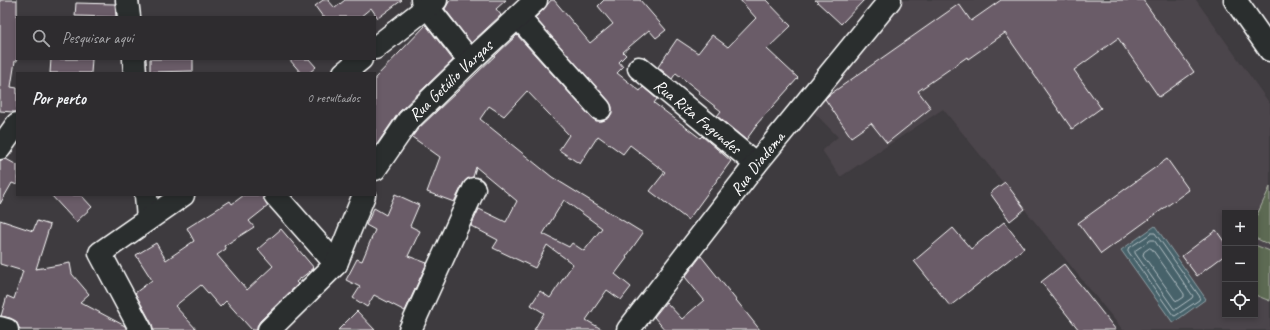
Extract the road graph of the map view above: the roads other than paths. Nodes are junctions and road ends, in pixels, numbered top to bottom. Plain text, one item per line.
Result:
1 (127, 0) edge
2 (536, 0) edge
3 (890, 0) edge
4 (1235, 0) edge
5 (428, 2) edge
6 (129, 16) edge
7 (518, 17) junction
8 (376, 47) edge
9 (1270, 50) edge
10 (134, 60) edge
11 (360, 60) edge
12 (470, 61) junction
13 (639, 68) dead end
14 (135, 72) edge
15 (345, 72) edge
16 (600, 109) dead end
17 (0, 122) edge
18 (16, 124) edge
19 (16, 125) edge
20 (0, 148) edge
21 (756, 164) junction
22 (376, 168) edge
23 (474, 189) dead end
24 (146, 196) edge
25 (182, 196) edge
26 (276, 196) edge
27 (364, 196) edge
28 (148, 219) junction
29 (336, 264) junction
30 (0, 328) edge
31 (6, 330) edge
32 (141, 330) edge
33 (270, 330) edge
34 (410, 330) edge
35 (628, 330) edge

1 - 6 street
2 - 7 street, Rua Getúlio Vargas
3 - 21 street, Rua Diadema
4 - 9 street
5 - 8 street
5 - 12 street
7 - 12 street, Rua Getúlio Vargas
7 - 16 street
10 - 14 street
11 - 15 street
12 - 22 street, Rua Getúlio Vargas
13 - 21 street, Rua Rita Fagundes
17 - 18 street
19 - 20 street
21 - 35 street, Rua Diadema
23 - 34 street
24 - 28 street
25 - 28 street
26 - 29 street
27 - 29 street
28 - 32 street
29 - 33 street
30 - 31 street

